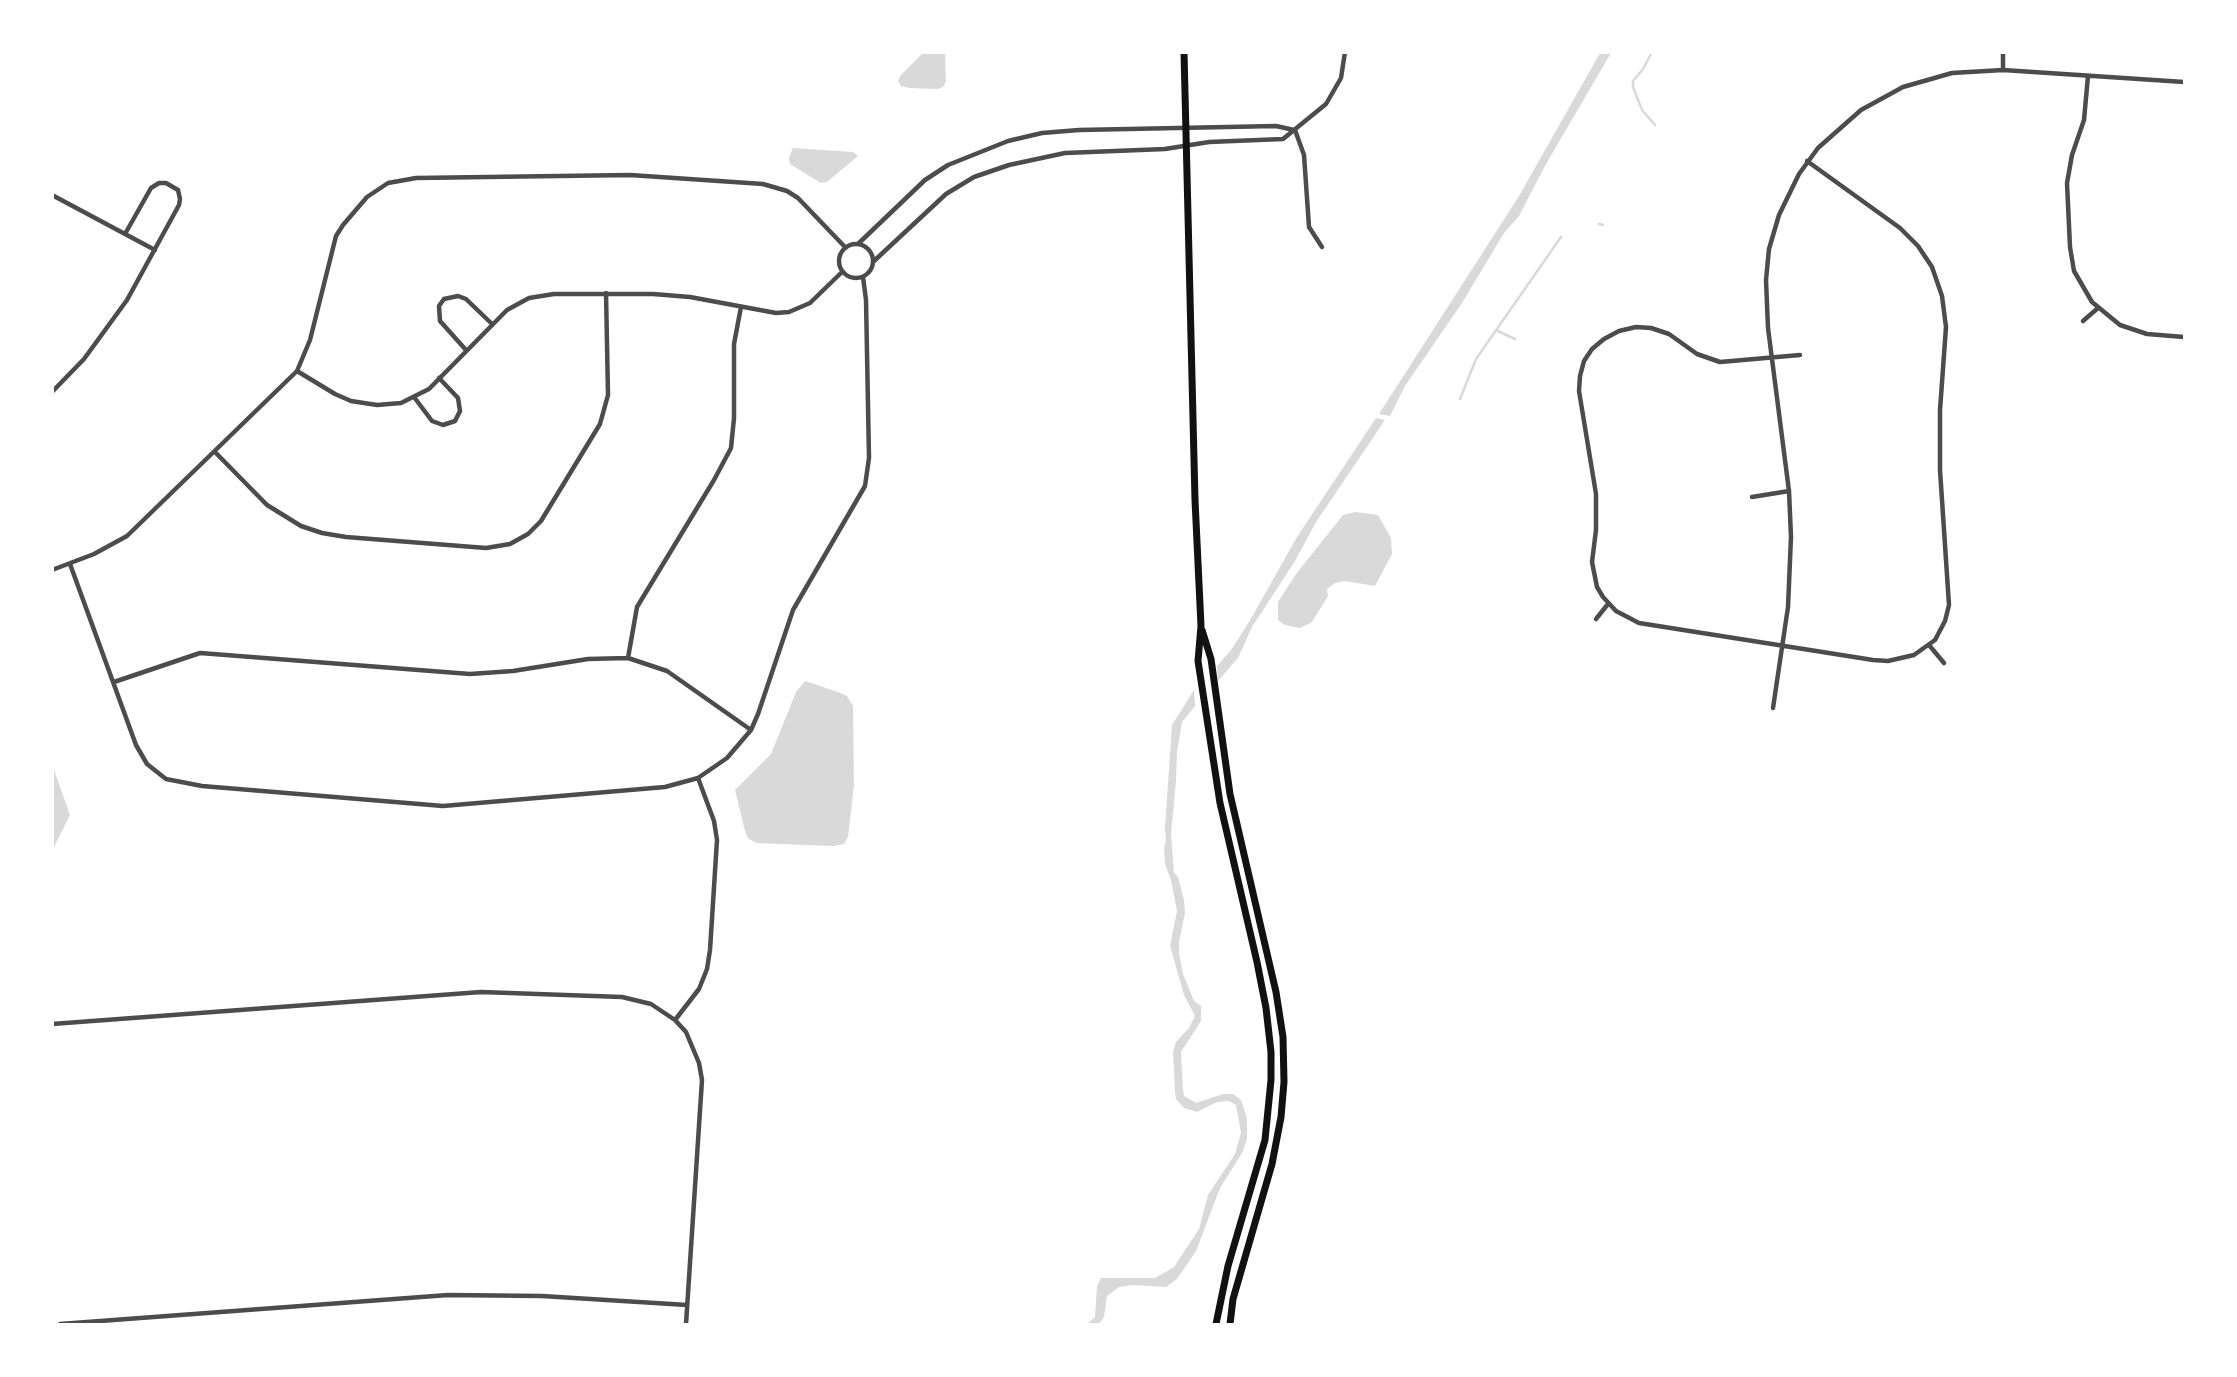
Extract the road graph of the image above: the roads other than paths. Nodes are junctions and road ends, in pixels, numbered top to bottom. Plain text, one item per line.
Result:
1 (1184, 52) edge
2 (1345, 52) edge
3 (2003, 52) edge
4 (2003, 70) junction
5 (2088, 76) junction
6 (2185, 82) edge
7 (1185, 127) junction
8 (1295, 130) junction
9 (1185, 147) junction
10 (1807, 161) junction
11 (52, 195) edge
12 (125, 234) junction
13 (859, 243) junction
14 (845, 247) junction
15 (1322, 247) dead end
16 (155, 250) junction
17 (874, 261) junction
18 (842, 272) junction
19 (863, 276) junction
20 (606, 293) junction
21 (741, 307) junction
22 (2098, 308) junction
23 (2083, 321) dead end
24 (492, 324) junction
25 (2185, 337) edge
26 (466, 350) junction
27 (1800, 355) dead end
28 (1771, 356) junction
29 (297, 370) junction
30 (439, 378) junction
31 (52, 392) edge
32 (414, 397) junction
33 (215, 452) junction
34 (1789, 491) junction
35 (1752, 497) dead end
36 (69, 564) junction
37 (52, 570) edge
38 (1608, 604) junction
39 (1596, 619) dead end
40 (1200, 626) junction
41 (1783, 645) junction
42 (1929, 645) junction
43 (628, 658) junction
44 (1944, 663) dead end
45 (114, 682) junction
46 (1773, 708) dead end
47 (751, 730) junction
48 (698, 778) junction
49 (676, 1020) junction
50 (52, 1024) edge
51 (687, 1305) junction
52 (60, 1325) edge
53 (686, 1325) edge
54 (1216, 1325) edge
55 (1230, 1325) edge

1 - 7 main road
2 - 8 street
3 - 4 street
4 - 5 street
4 - 10 street
5 - 6 street
5 - 22 street
7 - 8 street
7 - 9 main road
7 - 13 street
8 - 9 street
8 - 15 street
9 - 17 street
9 - 40 main road
10 - 28 street
10 - 42 street
11 - 12 street
12 - 16 street
12 - 16 street
13 - 14 street
13 - 17 street
14 - 18 street
14 - 29 street
16 - 31 street
17 - 19 street
18 - 19 street
18 - 21 street
19 - 47 street
20 - 21 street
20 - 24 street
20 - 33 street
21 - 43 street
22 - 23 street
22 - 25 street
24 - 26 street
24 - 26 street
26 - 30 street
27 - 28 street
28 - 34 street
28 - 38 street
29 - 32 street
29 - 33 street
30 - 32 street
30 - 32 street
33 - 36 street
34 - 35 street
34 - 41 street
36 - 37 street
36 - 45 street
38 - 39 street
38 - 41 street
40 - 54 main road
40 - 55 main road
41 - 42 street
41 - 46 street
42 - 44 street
43 - 45 street
43 - 47 street
45 - 48 street
47 - 48 street
48 - 49 street
49 - 50 street
49 - 51 street
51 - 52 street
51 - 53 street

